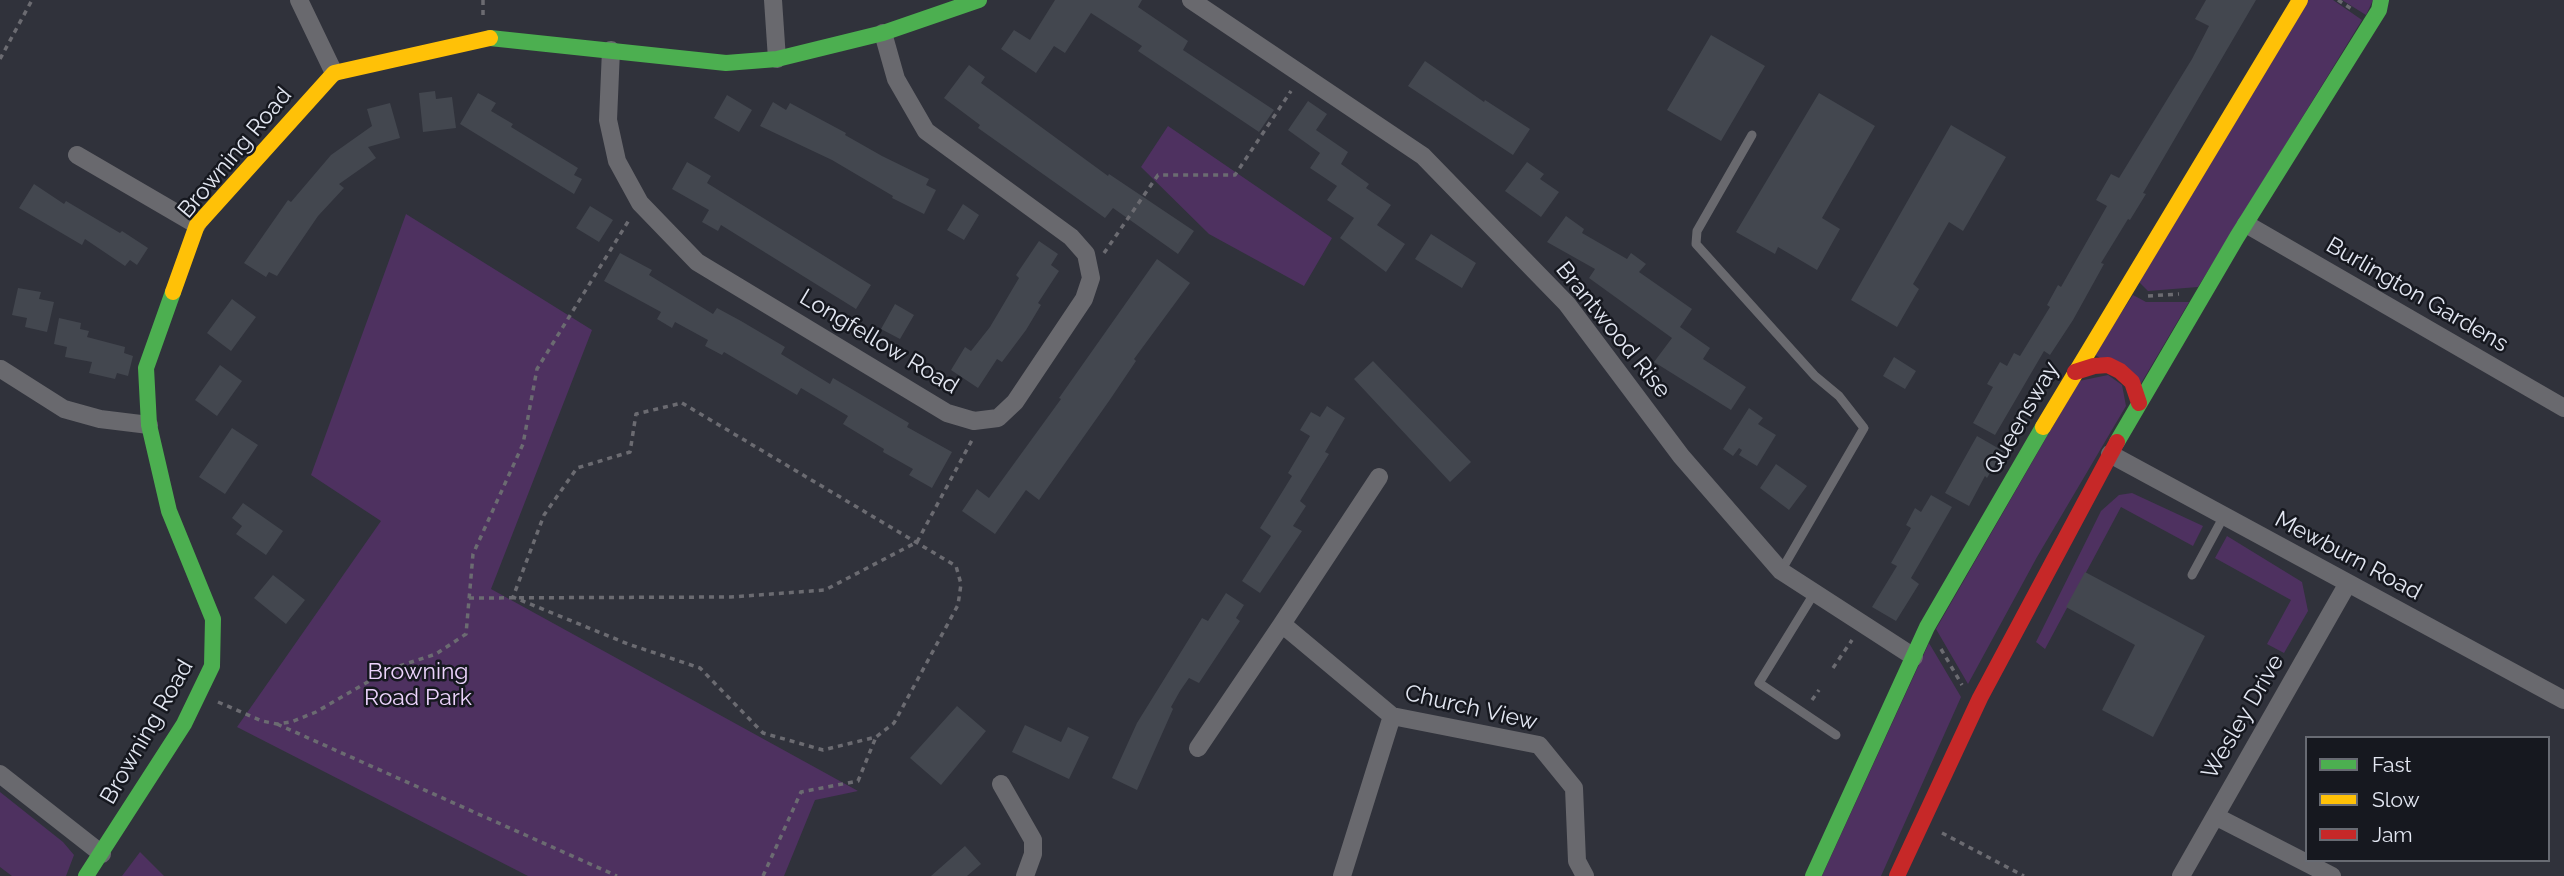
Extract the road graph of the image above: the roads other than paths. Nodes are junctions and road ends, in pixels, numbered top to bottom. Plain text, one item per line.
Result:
1 (299, 0) edge
2 (772, 0) edge
3 (979, 0) edge
4 (1191, 0) edge
5 (2300, 0) edge
6 (2381, 0) edge
7 (883, 33) junction
8 (611, 50) junction
9 (777, 59) junction
10 (334, 73) junction
11 (1752, 135) dead end
12 (77, 155) dead end
13 (2246, 224) junction
14 (197, 225) junction
15 (1, 369) edge
16 (2075, 372) junction
17 (2139, 403) junction
18 (2564, 408) edge
19 (149, 425) junction
20 (2110, 454) junction
21 (1379, 477) dead end
22 (2224, 516) junction
23 (1781, 570) junction
24 (2192, 575) dead end
25 (2348, 583) junction
26 (1815, 592) junction
27 (1282, 624) junction
28 (1914, 657) junction
29 (2564, 700) edge
30 (1392, 716) junction
31 (1836, 735) dead end
32 (1198, 748) dead end
33 (0, 774) edge
34 (1001, 784) dead end
35 (2214, 816) junction
36 (102, 853) junction
37 (86, 876) edge
38 (1025, 876) edge
39 (1342, 876) edge
40 (1585, 876) edge
41 (1813, 876) edge
42 (1897, 876) edge
43 (2181, 876) edge
44 (2332, 876) edge

1 - 10 street
2 - 9 street
3 - 7 street
4 - 23 street, Brantwood Rise
5 - 16 street, Queensway
6 - 13 street
7 - 8 street, Longfellow Road
7 - 9 street
8 - 9 street
8 - 10 street
10 - 14 street, Browning Road
11 - 23 lane
12 - 14 street
13 - 17 street
13 - 18 street, Burlington Gardens
14 - 19 street, Browning Road
15 - 19 street
16 - 17 street
16 - 28 street, Queensway
17 - 20 street
19 - 36 street, Browning Road
20 - 22 street, Mewburn Road
20 - 42 street
21 - 27 street
22 - 24 lane
22 - 25 street, Mewburn Road
23 - 26 street, Brantwood Rise
25 - 29 street, Mewburn Road
25 - 35 street, Wesley Drive
26 - 28 street, Brantwood Rise
26 - 31 lane
27 - 30 street, Church View
27 - 32 street
28 - 41 street, Queensway
30 - 39 street
30 - 40 street, Church View
33 - 36 street
34 - 38 street
35 - 43 street, Wesley Drive
35 - 44 street
36 - 37 street, Browning Road

